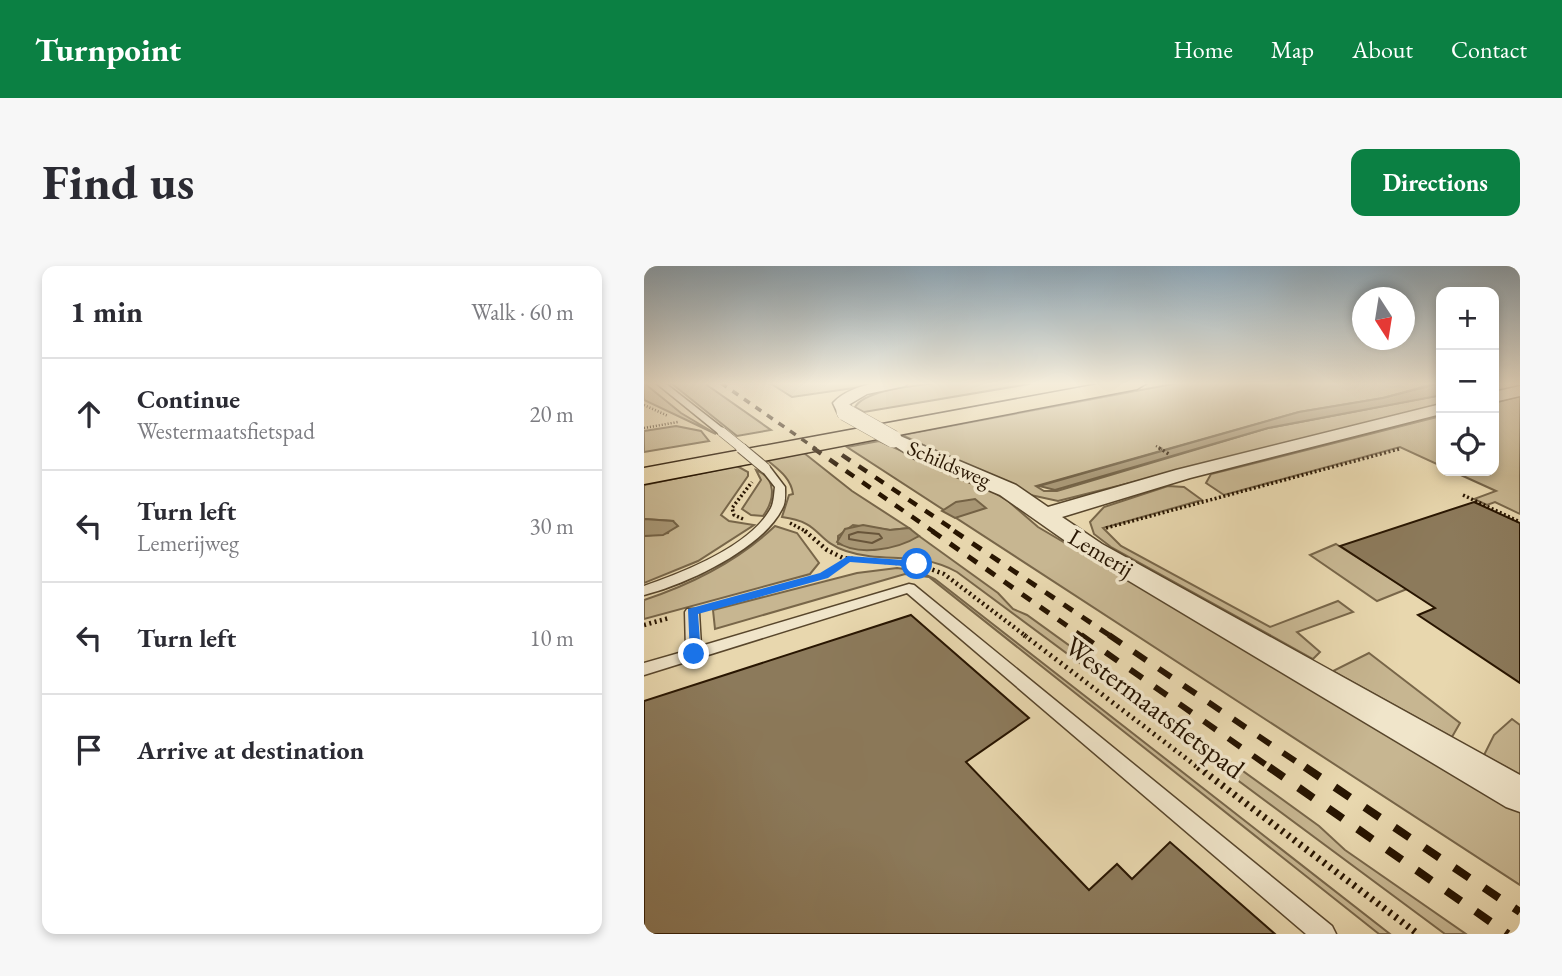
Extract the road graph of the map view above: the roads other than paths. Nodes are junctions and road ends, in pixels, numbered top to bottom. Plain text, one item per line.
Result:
1 (699, 414) edge
2 (849, 414) edge
3 (901, 414) edge
4 (972, 414) edge
5 (1424, 414) edge
6 (644, 460) edge
7 (644, 476) edge
8 (1042, 516) junction
9 (644, 591) edge
10 (692, 612) road end
11 (694, 654) junction
12 (644, 669) edge
13 (1520, 795) edge
14 (1324, 934) edge

1 - 9 lane, bridge
2 - 8 street, Schildsweg, bridge
3 - 6 highway
4 - 7 highway
5 - 8 street, Lemerij
8 - 13 street, Lemerij
10 - 11 lane
11 - 12 lane
11 - 14 lane

